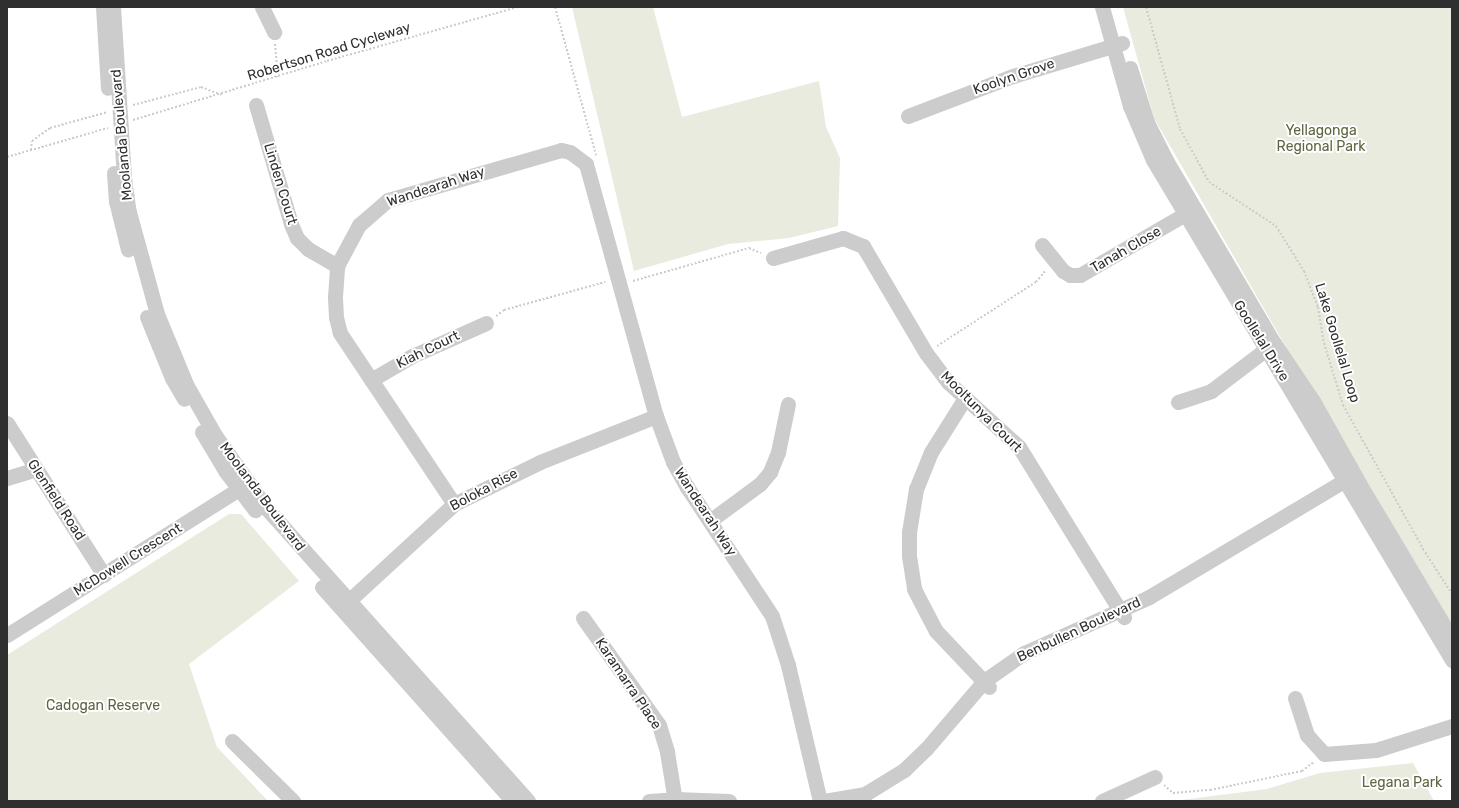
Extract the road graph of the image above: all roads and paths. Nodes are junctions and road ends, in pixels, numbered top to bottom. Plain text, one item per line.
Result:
1 (103, 7) edge
2 (113, 7) edge
3 (262, 7) edge
4 (518, 7) edge
5 (555, 7) edge
6 (1102, 7) edge
7 (1112, 7) edge
8 (1146, 7) edge
9 (274, 32) joint
10 (1118, 44) junction
11 (278, 77) junction
12 (222, 95) junction
13 (132, 105) dead end
14 (256, 105) dead end
15 (98, 114) dead end
16 (147, 116) dead end
17 (908, 116) dead end
18 (82, 135) dead end
19 (31, 150) junction
20 (7, 157) edge
21 (598, 160) dead end
22 (1189, 212) junction
23 (1042, 245) dead end
24 (773, 258) joint
25 (1054, 262) junction
26 (337, 266) junction
27 (618, 282) junction
28 (486, 323) joint
29 (1270, 346) junction
30 (926, 353) junction
31 (371, 380) junction
32 (965, 398) junction
33 (1178, 402) dead end
34 (788, 404) dead end
35 (656, 416) junction
36 (7, 423) edge
37 (36, 470) junction
38 (7, 478) edge
39 (1352, 482) junction
40 (243, 486) junction
41 (454, 504) junction
42 (711, 520) junction
43 (104, 576) junction
44 (1452, 594) edge
45 (344, 605) junction
46 (1122, 614) junction
47 (583, 618) dead end
48 (7, 635) edge
49 (1452, 639) edge
50 (1452, 660) edge
51 (986, 684) junction
52 (1295, 698) dead end
53 (1452, 726) edge
54 (232, 741) dead end
55 (1324, 754) junction
56 (1155, 777) joint
57 (675, 800) edge
58 (293, 801) edge
59 (513, 801) edge
60 (528, 801) edge
61 (649, 801) edge
62 (729, 801) edge
63 (820, 801) edge
64 (824, 801) edge
65 (868, 801) edge
66 (1102, 801) edge

1 - 40 street, Moolanda Boulevard
2 - 40 street, Moolanda Boulevard
3 - 9 street
4 - 11 path, Robertson Road Cycleway
5 - 21 path
6 - 10 street, Goollelal Drive
7 - 10 street, Goollelal Drive
8 - 44 path, Lake Goollelal Loop
9 - 11 path
10 - 17 street, Koolyn Grove
10 - 22 street, Goollelal Drive
11 - 12 path, Robertson Road Cycleway
12 - 13 path
12 - 16 path, Robertson Road Cycleway
14 - 26 street, Linden Court
15 - 19 path
18 - 19 path
19 - 20 path
22 - 25 street, Tanah Close
22 - 29 street, Goollelal Drive
23 - 25 street, Tanah Close
24 - 27 path
24 - 30 street, Mooltunya Court
25 - 30 path
26 - 27 street, Wandearah Way
26 - 31 street, Wandearah Way
27 - 28 path
27 - 35 street, Wandearah Way
28 - 31 street, Kiah Court
29 - 33 street
29 - 39 street, Goollelal Drive
30 - 32 street, Mooltunya Court
31 - 41 street, Wandearah Way
32 - 46 street, Mooltunya Court
32 - 51 street
34 - 42 street
35 - 41 street, Boloka Rise
35 - 42 street, Wandearah Way
36 - 37 street, Glenfield Road
37 - 38 street
37 - 43 street, Glenfield Road
39 - 46 street, Benbullen Boulevard
39 - 49 street, Goollelal Drive
39 - 50 street, Goollelal Drive
40 - 43 street, McDowell Crescent
40 - 45 street, Moolanda Boulevard
41 - 45 street, Boloka Rise
42 - 63 street, Wandearah Way
43 - 48 street, McDowell Crescent
45 - 59 street, Moolanda Boulevard
45 - 60 street, Moolanda Boulevard
46 - 51 street, Benbullen Boulevard
47 - 57 street, Karamarra Place
51 - 64 street, Benbullen Boulevard
51 - 65 street, Benbullen Boulevard
52 - 55 street
53 - 55 street
54 - 58 street
55 - 56 path
56 - 66 street
57 - 61 street
57 - 62 street

